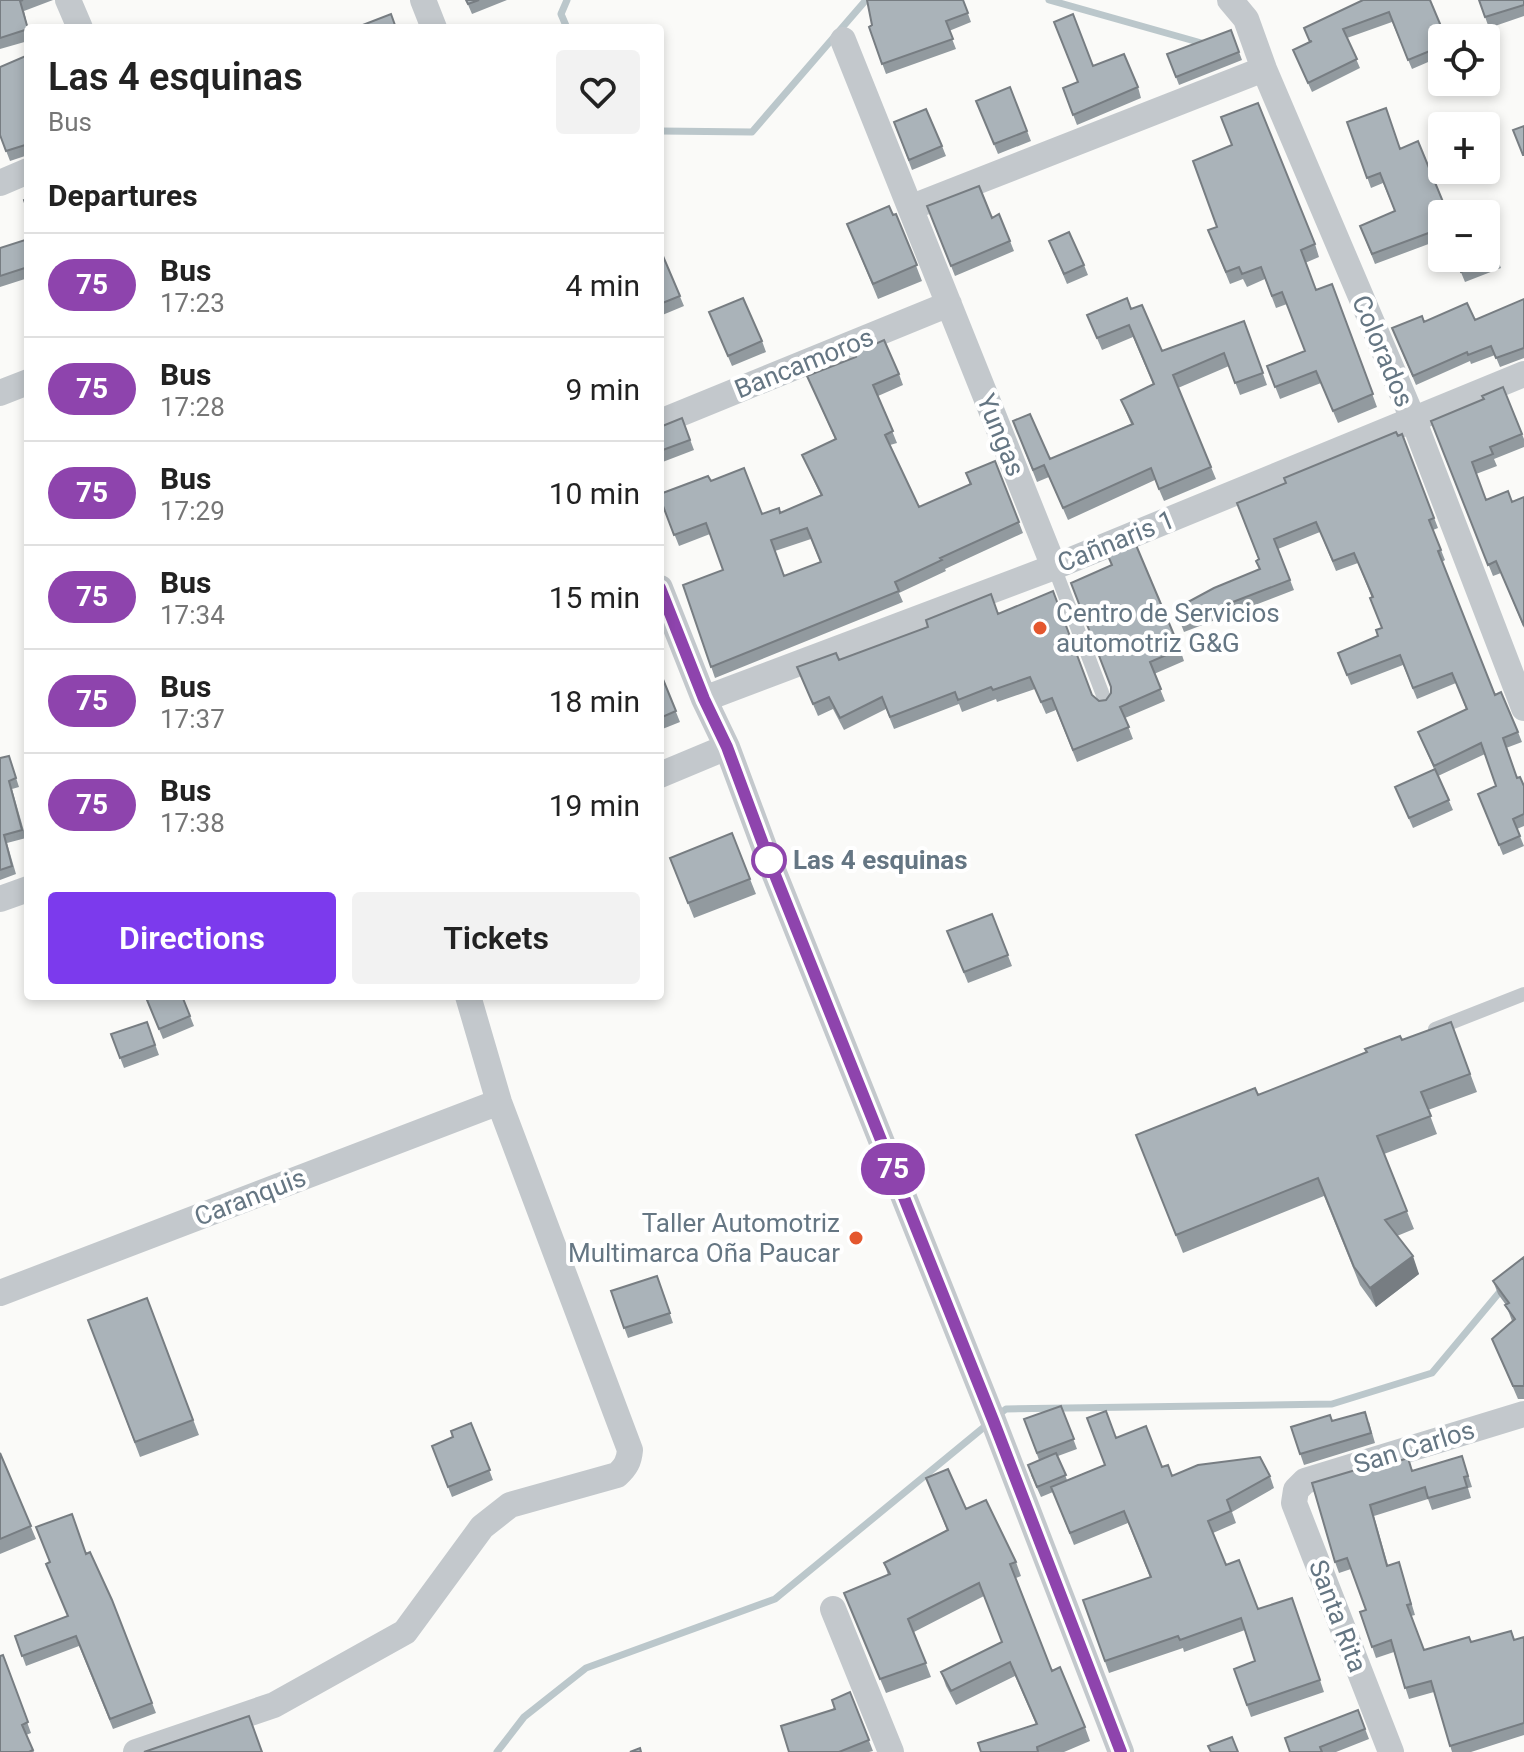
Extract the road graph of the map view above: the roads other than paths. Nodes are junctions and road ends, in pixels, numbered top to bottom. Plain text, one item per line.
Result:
1 (68, 0) edge
2 (423, 0) edge
3 (1230, 0) edge
4 (78, 24) edge
5 (432, 24) edge
6 (843, 40) dead end
7 (1264, 69) junction
8 (24, 173) edge
9 (0, 183) edge
10 (912, 207) junction
11 (949, 304) junction
12 (1524, 374) edge
13 (24, 384) edge
14 (0, 393) edge
15 (1413, 419) junction
16 (664, 420) edge
17 (1054, 567) junction
18 (664, 598) edge
19 (704, 699) junction
20 (1106, 703) edge
21 (1524, 708) edge
22 (727, 747) junction
23 (664, 773) edge
24 (24, 890) edge
25 (0, 899) edge
26 (1524, 994) edge
27 (469, 1000) edge
28 (1421, 1035) edge
29 (499, 1102) junction
30 (0, 1293) edge
31 (1524, 1414) edge
32 (1305, 1481) joint
33 (833, 1609) dead end
34 (136, 1752) edge
35 (891, 1752) edge
36 (1121, 1752) edge
37 (1391, 1752) edge

1 - 4 street
2 - 5 street
3 - 7 street, Colorados
6 - 10 street, Yungas
7 - 10 street
7 - 15 street, Colorados
8 - 9 street
10 - 11 street, Yungas
11 - 16 street, Bancamoros
11 - 17 street, Yungas
12 - 15 street, Cañnaris 1
13 - 14 street
15 - 17 street, Cañnaris 1
15 - 21 street, Colorados
17 - 19 street, Cañnaris 1
17 - 20 lane
18 - 19 street
19 - 22 street
22 - 23 street
22 - 36 street
24 - 25 street
26 - 28 lane
27 - 29 street
29 - 30 street, Caranquis
29 - 34 street
31 - 32 street, San Carlos
32 - 37 street, Santa Rita
33 - 35 street

